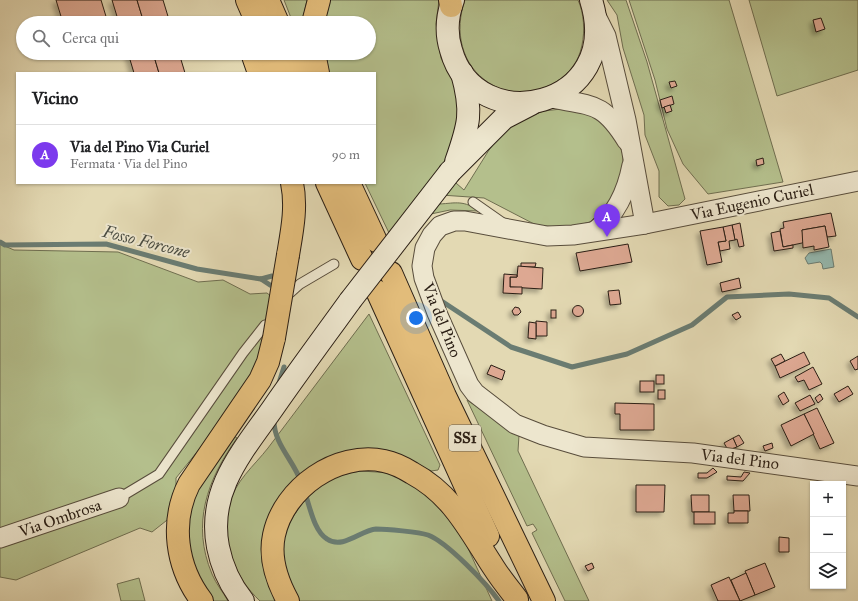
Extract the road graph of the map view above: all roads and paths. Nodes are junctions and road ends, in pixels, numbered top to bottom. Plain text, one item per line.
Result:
1 (238, 0) edge
2 (247, 0) edge
3 (268, 0) edge
4 (319, 0) edge
5 (451, 2) edge
6 (594, 8) edge
7 (242, 16) edge
8 (254, 16) edge
9 (275, 16) edge
10 (315, 16) edge
11 (254, 60) edge
12 (273, 60) edge
13 (294, 60) edge
14 (315, 60) edge
15 (259, 72) edge
16 (278, 72) edge
17 (300, 72) edge
18 (318, 72) edge
19 (462, 73) junction
20 (543, 100) junction
21 (631, 149) junction
22 (452, 169) junction
23 (858, 181) edge
24 (292, 184) edge
25 (327, 184) edge
26 (349, 184) edge
27 (473, 202) dead end
28 (645, 224) junction
29 (510, 228) junction
30 (594, 231) junction
31 (376, 241) dead end
32 (362, 259) dead end
33 (334, 264) dead end
34 (391, 273) dead end
35 (377, 291) dead end
36 (290, 293) dead end
37 (269, 332) junction
38 (858, 476) edge
39 (119, 498) joint
40 (0, 538) edge
41 (517, 600) edge
42 (202, 601) edge
43 (243, 601) edge
44 (288, 601) edge
45 (544, 601) edge

1 - 7 highway
2 - 8 highway
3 - 9 highway
4 - 10 highway
5 - 19 street
6 - 20 street
6 - 21 street
11 - 15 highway
12 - 16 highway
13 - 17 highway
14 - 18 highway
19 - 20 street
19 - 22 street
20 - 21 street
20 - 22 street
21 - 28 street
21 - 30 street
22 - 43 street, bridge
23 - 28 street, Via Eugenio Curiel
24 - 37 highway, bridge
25 - 32 highway
26 - 31 highway
27 - 29 lane
28 - 30 street, Via del Pino
29 - 30 street, Via del Pino
29 - 38 street, Via del Pino
33 - 36 lane
34 - 45 highway, SS1
35 - 41 highway, SS1
37 - 39 lane
37 - 42 highway
39 - 40 street, Via Ombrosa
41 - 44 highway

